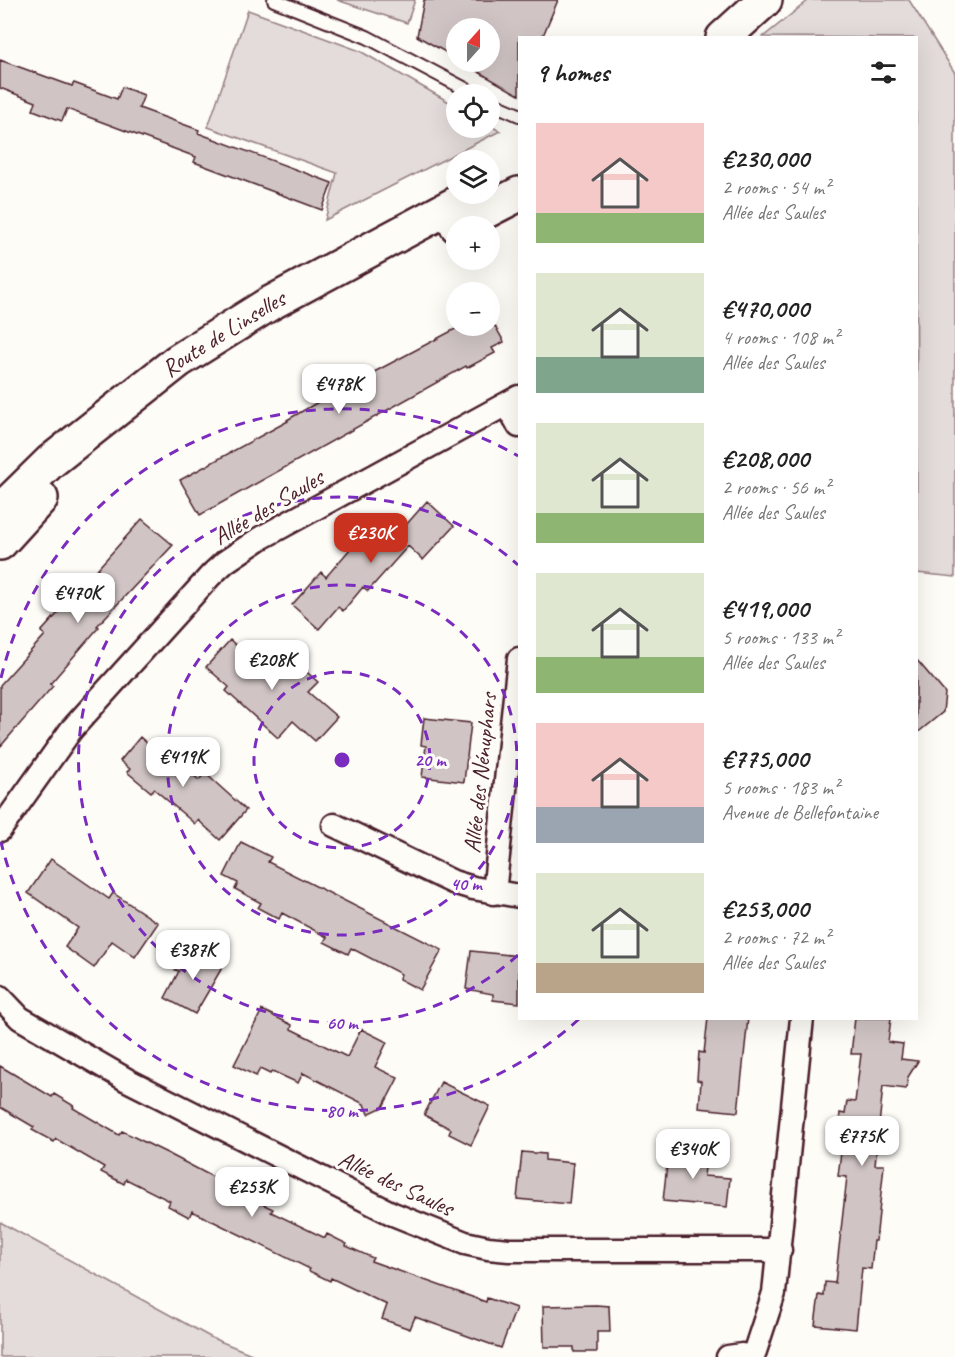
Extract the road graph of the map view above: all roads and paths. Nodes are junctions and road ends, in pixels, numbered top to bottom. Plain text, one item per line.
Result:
1 (274, 0) edge
2 (765, 0) edge
3 (725, 33) edge
4 (456, 84) edge
5 (500, 107) edge
6 (518, 115) edge
7 (518, 170) edge
8 (500, 179) edge
9 (518, 195) edge
10 (455, 204) edge
11 (477, 216) edge
12 (446, 232) edge
13 (513, 401) edge
14 (518, 422) edge
15 (0, 511) edge
16 (0, 543) edge
17 (518, 668) edge
18 (334, 825) dead end
19 (0, 830) edge
20 (494, 893) junction
21 (518, 896) edge
22 (0, 997) edge
23 (802, 1020) edge
24 (780, 1250) junction
25 (728, 1357) edge
26 (753, 1357) edge

1 - 4 lane
2 - 3 street
5 - 6 lane
7 - 8 street
9 - 11 street, Route de Linselles
10 - 15 street, Route de Linselles
12 - 16 street, Route de Linselles
13 - 14 street
13 - 19 street, Allée des Saules
17 - 20 street, Allée des Nénuphars
18 - 20 street
20 - 21 street
22 - 24 street, Allée des Saules
23 - 24 street
24 - 26 street
25 - 26 street

